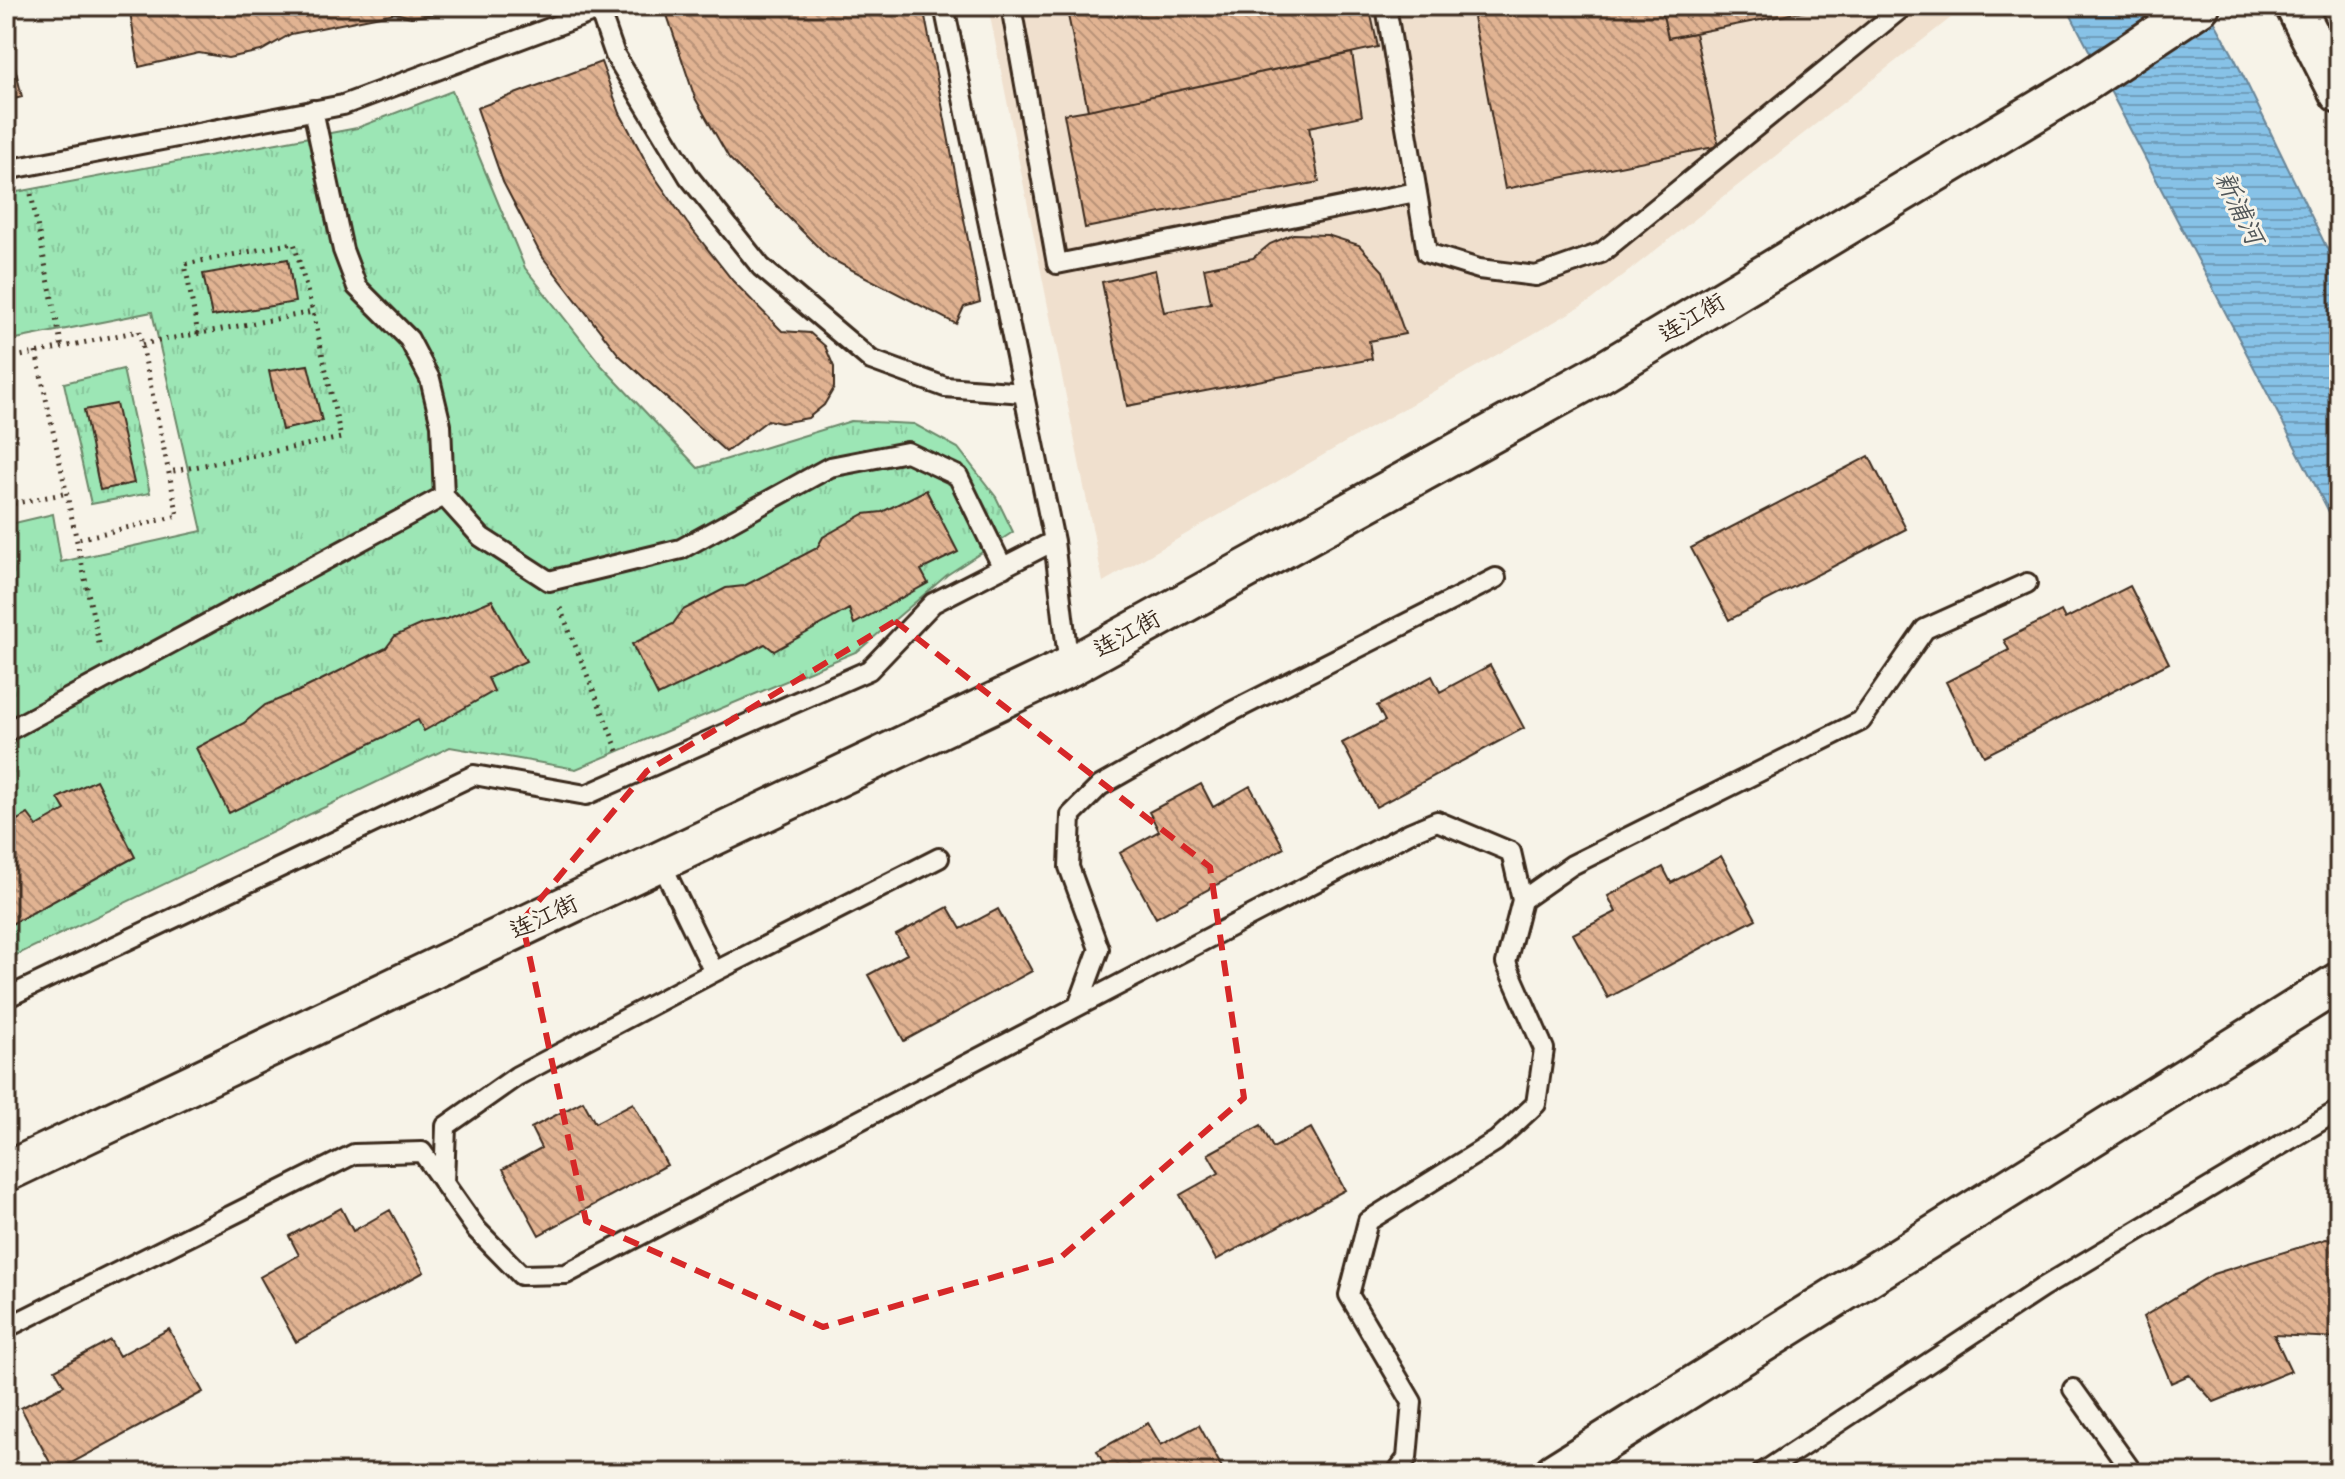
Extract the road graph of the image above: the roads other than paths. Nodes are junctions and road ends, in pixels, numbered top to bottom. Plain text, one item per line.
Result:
1 (944, 6) edge
2 (1011, 6) edge
3 (1386, 6) edge
4 (1904, 6) edge
5 (2200, 6) edge
6 (2295, 6) edge
7 (598, 8) edge
8 (2339, 93) edge
9 (313, 110) junction
10 (6, 170) edge
11 (1416, 192) junction
12 (1024, 393) junction
13 (444, 496) junction
14 (1054, 541) junction
15 (1003, 568) junction
16 (1496, 578) dead end
17 (2027, 583) dead end
18 (1069, 667) junction
19 (6, 732) edge
20 (939, 858) dead end
21 (660, 861) junction
22 (1522, 900) junction
23 (714, 972) junction
24 (2339, 982) edge
25 (6, 998) edge
26 (1078, 1006) junction
27 (2339, 1110) edge
28 (6, 1172) edge
29 (444, 1183) junction
30 (6, 1328) edge
31 (2073, 1389) dead end
32 (1396, 1473) edge
33 (1554, 1473) edge
34 (1762, 1473) edge
35 (2133, 1473) edge

1 - 12 lane
2 - 11 lane
3 - 11 lane
4 - 11 lane
5 - 18 street, 连江街
6 - 8 street
7 - 9 lane
7 - 12 lane
9 - 10 lane
9 - 13 lane
12 - 14 lane
13 - 15 lane
13 - 19 lane
14 - 15 lane
14 - 18 lane
15 - 25 lane
16 - 26 lane
17 - 22 lane
18 - 21 street, 连江街
20 - 23 lane
21 - 23 lane
21 - 28 street, 连江街
22 - 26 lane
22 - 32 lane
23 - 29 lane
24 - 33 street
26 - 29 lane
27 - 34 lane
29 - 30 lane
31 - 35 lane

